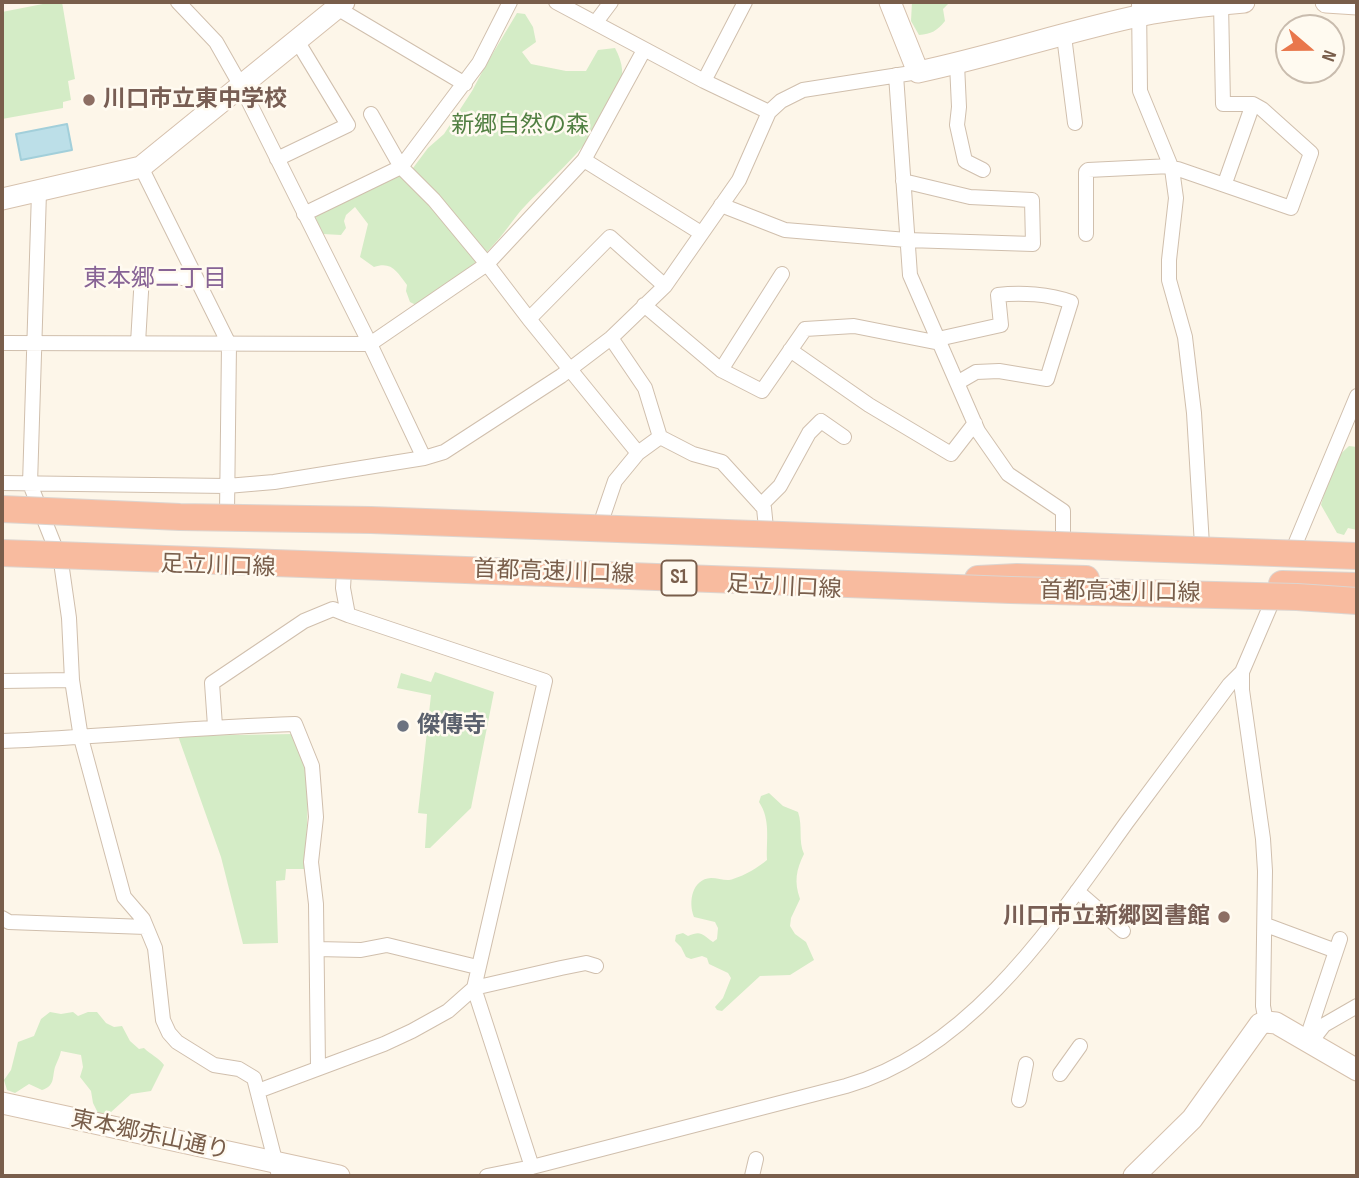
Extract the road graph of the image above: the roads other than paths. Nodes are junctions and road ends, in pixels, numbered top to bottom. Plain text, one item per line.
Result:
1 (178, 2) edge
2 (510, 2) edge
3 (556, 2) edge
4 (611, 2) edge
5 (745, 2) edge
6 (890, 2) edge
7 (1244, 2) edge
8 (1326, 2) edge
9 (1221, 3) edge
10 (340, 5) edge
11 (1357, 5) edge
12 (1140, 9) edge
13 (596, 22) junction
14 (1064, 36) junction
15 (296, 39) junction
16 (644, 50) junction
17 (957, 64) junction
18 (918, 72) junction
19 (896, 75) junction
20 (704, 81) junction
21 (465, 84) junction
22 (241, 86) junction
23 (1253, 104) junction
24 (769, 112) junction
25 (371, 114) dead end
26 (1075, 123) dead end
27 (277, 159) junction
28 (584, 160) junction
29 (141, 167) junction
30 (401, 167) junction
31 (1172, 167) junction
32 (983, 170) dead end
33 (904, 181) junction
34 (1225, 183) junction
35 (39, 192) junction
36 (2, 198) edge
37 (722, 205) junction
38 (304, 214) junction
39 (701, 233) junction
40 (1086, 234) dead end
41 (907, 240) junction
42 (487, 264) junction
43 (782, 274) dead end
44 (196, 279) junction
45 (665, 286) junction
46 (644, 305) junction
47 (529, 319) junction
48 (611, 338) junction
49 (939, 341) junction
50 (2, 343) edge
51 (36, 343) junction
52 (138, 344) junction
53 (229, 344) junction
54 (370, 344) junction
55 (790, 350) junction
56 (570, 368) junction
57 (721, 370) junction
58 (957, 383) junction
59 (1357, 396) edge
60 (975, 423) junction
61 (660, 437) junction
62 (844, 437) dead end
63 (638, 453) junction
64 (424, 458) junction
65 (2, 483) edge
66 (30, 484) junction
67 (227, 486) junction
68 (2, 502) edge
69 (38, 504) junction
70 (761, 505) junction
71 (2, 509) edge
72 (227, 513) junction
73 (180, 517) junction
74 (2, 523) edge
75 (600, 525) junction
76 (766, 528) junction
77 (1063, 540) junction
78 (1202, 544) junction
79 (1294, 547) junction
80 (1357, 554) edge
81 (2, 556) edge
82 (61, 562) junction
83 (344, 570) junction
84 (874, 585) junction
85 (1357, 586) edge
86 (1357, 601) edge
87 (1272, 602) junction
88 (1357, 607) edge
89 (348, 615) junction
90 (1242, 672) junction
91 (72, 680) junction
92 (2, 681) edge
93 (215, 726) junction
94 (81, 738) junction
95 (2, 741) edge
96 (1077, 891) junction
97 (2, 918) edge
98 (1266, 925) junction
99 (146, 927) junction
100 (1123, 931) dead end
101 (317, 949) junction
102 (596, 966) dead end
103 (477, 967) junction
104 (474, 988) junction
105 (1357, 1006) edge
106 (1266, 1022) junction
107 (1308, 1042) junction
108 (1080, 1046) dead end
109 (1026, 1064) dead end
110 (318, 1067) junction
111 (1357, 1070) edge
112 (1060, 1074) dead end
113 (258, 1091) junction
114 (1018, 1100) dead end
115 (2, 1103) edge
116 (755, 1159) dead end
117 (532, 1167) junction
118 (277, 1170) edge
119 (338, 1176) edge
120 (487, 1176) edge
121 (752, 1176) edge
122 (1134, 1176) edge

1 - 22 street
2 - 21 street
3 - 13 street
4 - 13 street
5 - 20 street
6 - 18 main road
7 - 9 main road
8 - 11 main road
9 - 12 main road
9 - 23 street
10 - 15 main road
10 - 21 street
12 - 14 main road
12 - 31 street
13 - 16 street
14 - 17 main road
14 - 26 street
15 - 22 main road
15 - 27 street
16 - 20 street
16 - 28 street
17 - 18 main road
17 - 32 street
18 - 19 street
19 - 24 street
19 - 33 street
20 - 24 street
21 - 30 street
22 - 27 street
22 - 29 main road
23 - 34 street
23 - 34 street
24 - 37 street
25 - 30 street
27 - 38 street
28 - 39 street
28 - 42 street
29 - 35 main road
29 - 44 street
30 - 38 street
30 - 42 street
31 - 34 street
31 - 40 street
31 - 78 street
33 - 41 street
33 - 41 street
35 - 36 main road
35 - 51 street
37 - 39 street
37 - 41 street
38 - 54 street
39 - 45 street
41 - 49 street
42 - 47 street
42 - 54 street
43 - 57 street
44 - 52 street
44 - 53 street
45 - 46 street
45 - 47 street
46 - 48 street
46 - 57 street
47 - 56 street
48 - 56 street
48 - 61 street
49 - 55 street
49 - 58 street
49 - 58 street
50 - 51 street
51 - 52 street
51 - 66 street
52 - 53 street
53 - 54 street
53 - 67 street
54 - 64 street
55 - 57 street
55 - 60 street
56 - 63 street
56 - 64 street
58 - 60 street
59 - 79 street
60 - 77 street
61 - 63 street
61 - 70 street
62 - 70 street
63 - 75 street
64 - 67 street
65 - 66 street
66 - 67 street
66 - 69 street
67 - 72 street
68 - 69 main road
69 - 72 main road
69 - 82 street
70 - 76 street
71 - 73 highway, 首都高速川口線 / S1, bridge
72 - 75 main road
73 - 74 highway, bridge
73 - 80 highway, 首都高速川口線 / S1, bridge
75 - 76 main road
76 - 77 main road
77 - 78 main road
78 - 79 main road
79 - 80 main road
81 - 82 main road, 足立川口線
81 - 84 highway, 首都高速川口線 / S1, bridge
82 - 83 main road, 足立川口線
82 - 91 street
83 - 87 main road, 足立川口線
83 - 89 street
84 - 85 highway, bridge
84 - 86 highway, 首都高速川口線 / S1, bridge
87 - 88 main road, 足立川口線
87 - 90 street
89 - 93 street
89 - 103 street
90 - 96 street
90 - 98 street
91 - 92 street
91 - 94 street
93 - 94 street
93 - 101 street
94 - 95 street
94 - 99 street
96 - 100 street
96 - 117 street
97 - 99 street
98 - 106 street
98 - 107 street
99 - 113 street
101 - 103 street
101 - 110 street
102 - 104 street
103 - 104 street
104 - 110 street
104 - 117 street
105 - 107 street
106 - 107 main road
106 - 122 main road
107 - 111 main road
108 - 112 street
109 - 114 street
110 - 113 street
113 - 118 street
115 - 118 main road, 東本郷赤山通り
116 - 121 street
117 - 120 street
118 - 119 main road, 東本郷赤山通り

